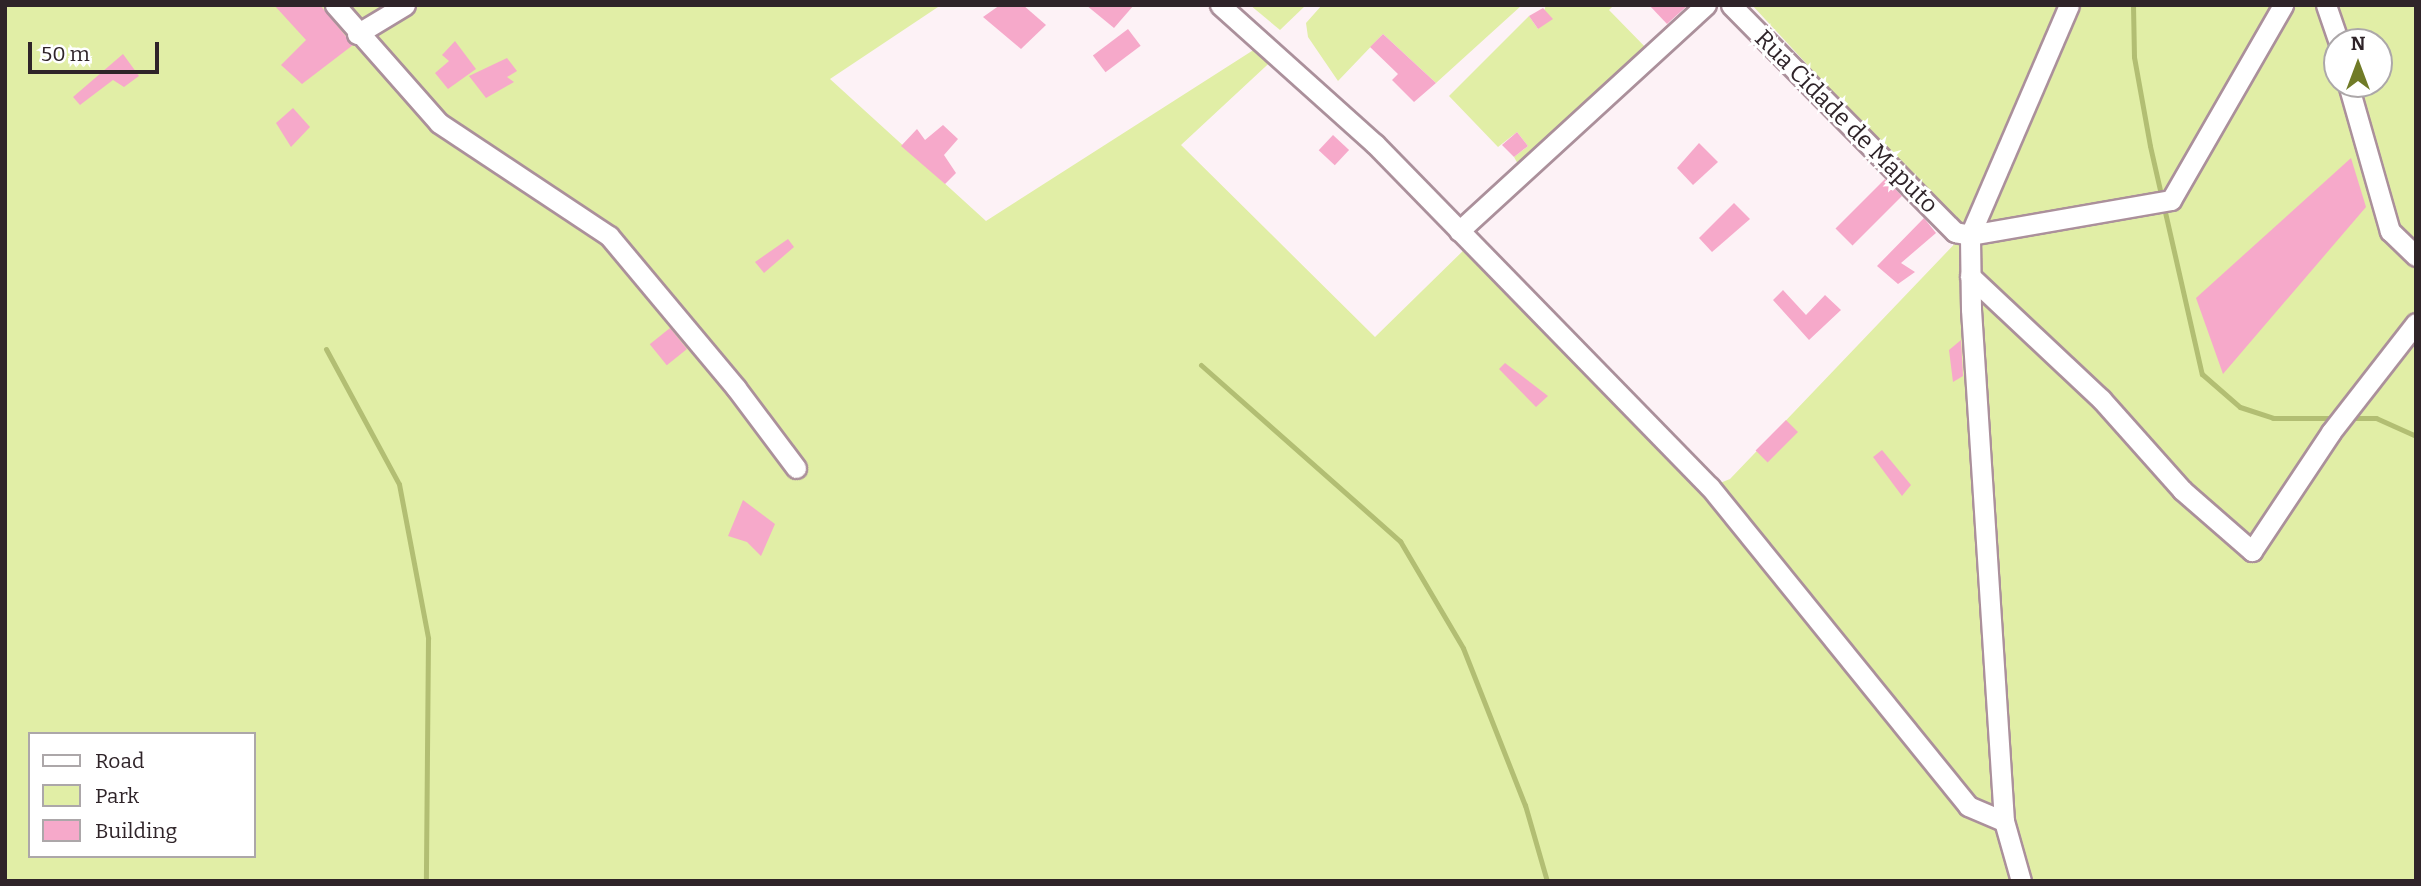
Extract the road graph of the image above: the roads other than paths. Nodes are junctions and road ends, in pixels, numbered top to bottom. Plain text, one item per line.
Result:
1 (335, 5) edge
2 (405, 5) edge
3 (1220, 5) edge
4 (1706, 5) edge
5 (1731, 5) edge
6 (2069, 5) edge
7 (2283, 5) edge
8 (2326, 5) edge
9 (2334, 28) edge
10 (357, 34) junction
11 (2352, 98) edge
12 (1460, 231) junction
13 (1967, 234) junction
14 (2416, 256) edge
15 (1970, 275) junction
16 (2416, 323) edge
17 (796, 468) dead end
18 (2004, 821) junction
19 (2021, 881) edge

1 - 10 street
2 - 10 street
3 - 12 street
4 - 12 street
5 - 13 street, Rua Cidade de Maputo
6 - 13 street
7 - 13 street
8 - 9 street
10 - 17 street
11 - 14 street
12 - 18 street
13 - 15 street
15 - 16 street
15 - 18 street
18 - 19 street

